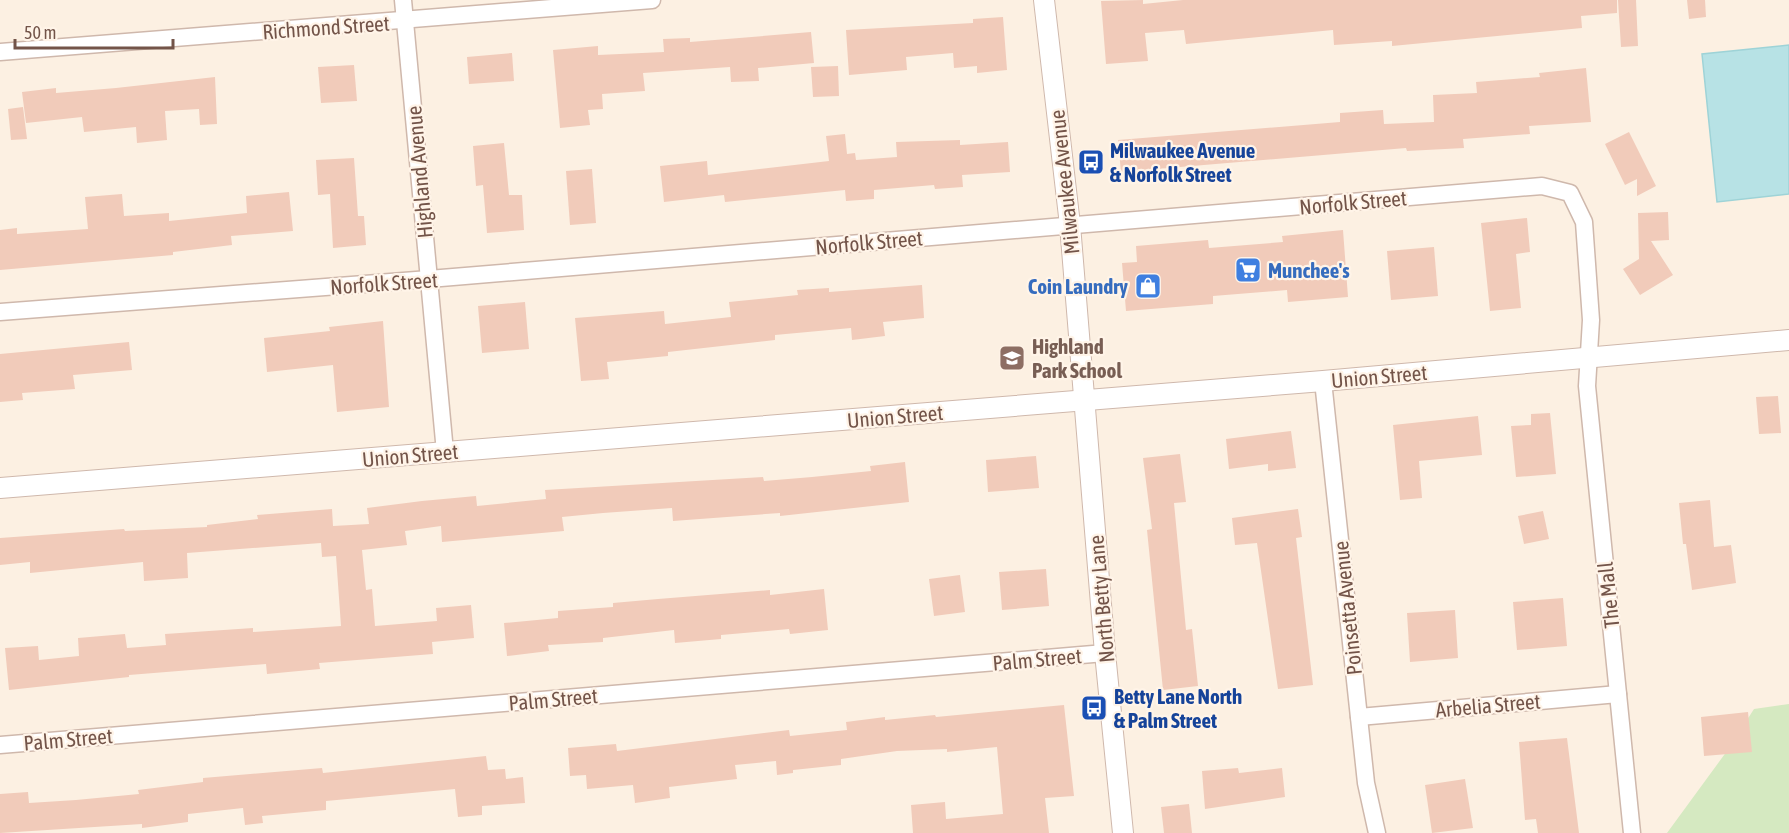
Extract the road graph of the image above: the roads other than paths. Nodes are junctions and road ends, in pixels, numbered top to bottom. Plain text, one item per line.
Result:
1 (403, 0) edge
2 (652, 0) edge
3 (1044, 0) edge
4 (405, 21) junction
5 (0, 52) edge
6 (1070, 225) junction
7 (429, 279) junction
8 (0, 312) edge
9 (1789, 340) edge
10 (1589, 357) junction
11 (1323, 381) junction
12 (1084, 401) junction
13 (445, 452) junction
14 (0, 488) edge
15 (1105, 653) junction
16 (1618, 694) junction
17 (1359, 717) junction
18 (0, 745) edge
19 (1123, 833) edge
20 (1377, 833) edge
21 (1632, 833) edge

1 - 4 street, Highland Avenue
2 - 4 street, Richmond Street
3 - 6 street, Milwaukee Avenue
4 - 5 street, Richmond Street
4 - 7 street, Highland Avenue
6 - 7 street, Norfolk Street
6 - 10 street, Norfolk Street
6 - 12 street, Milwaukee Avenue
7 - 8 street, Norfolk Street
7 - 13 street, Highland Avenue
9 - 10 street, Union Street
10 - 11 street, Union Street
10 - 16 street, The Mall
11 - 12 street, Union Street
11 - 17 street, Poinsetta Avenue
12 - 13 street, Union Street
12 - 15 street, North Betty Lane
13 - 14 street, Union Street
15 - 18 street, Palm Street
15 - 19 street, North Betty Lane
16 - 17 street, Arbelia Street
16 - 21 street, The Mall
17 - 20 street, Poinsetta Avenue

